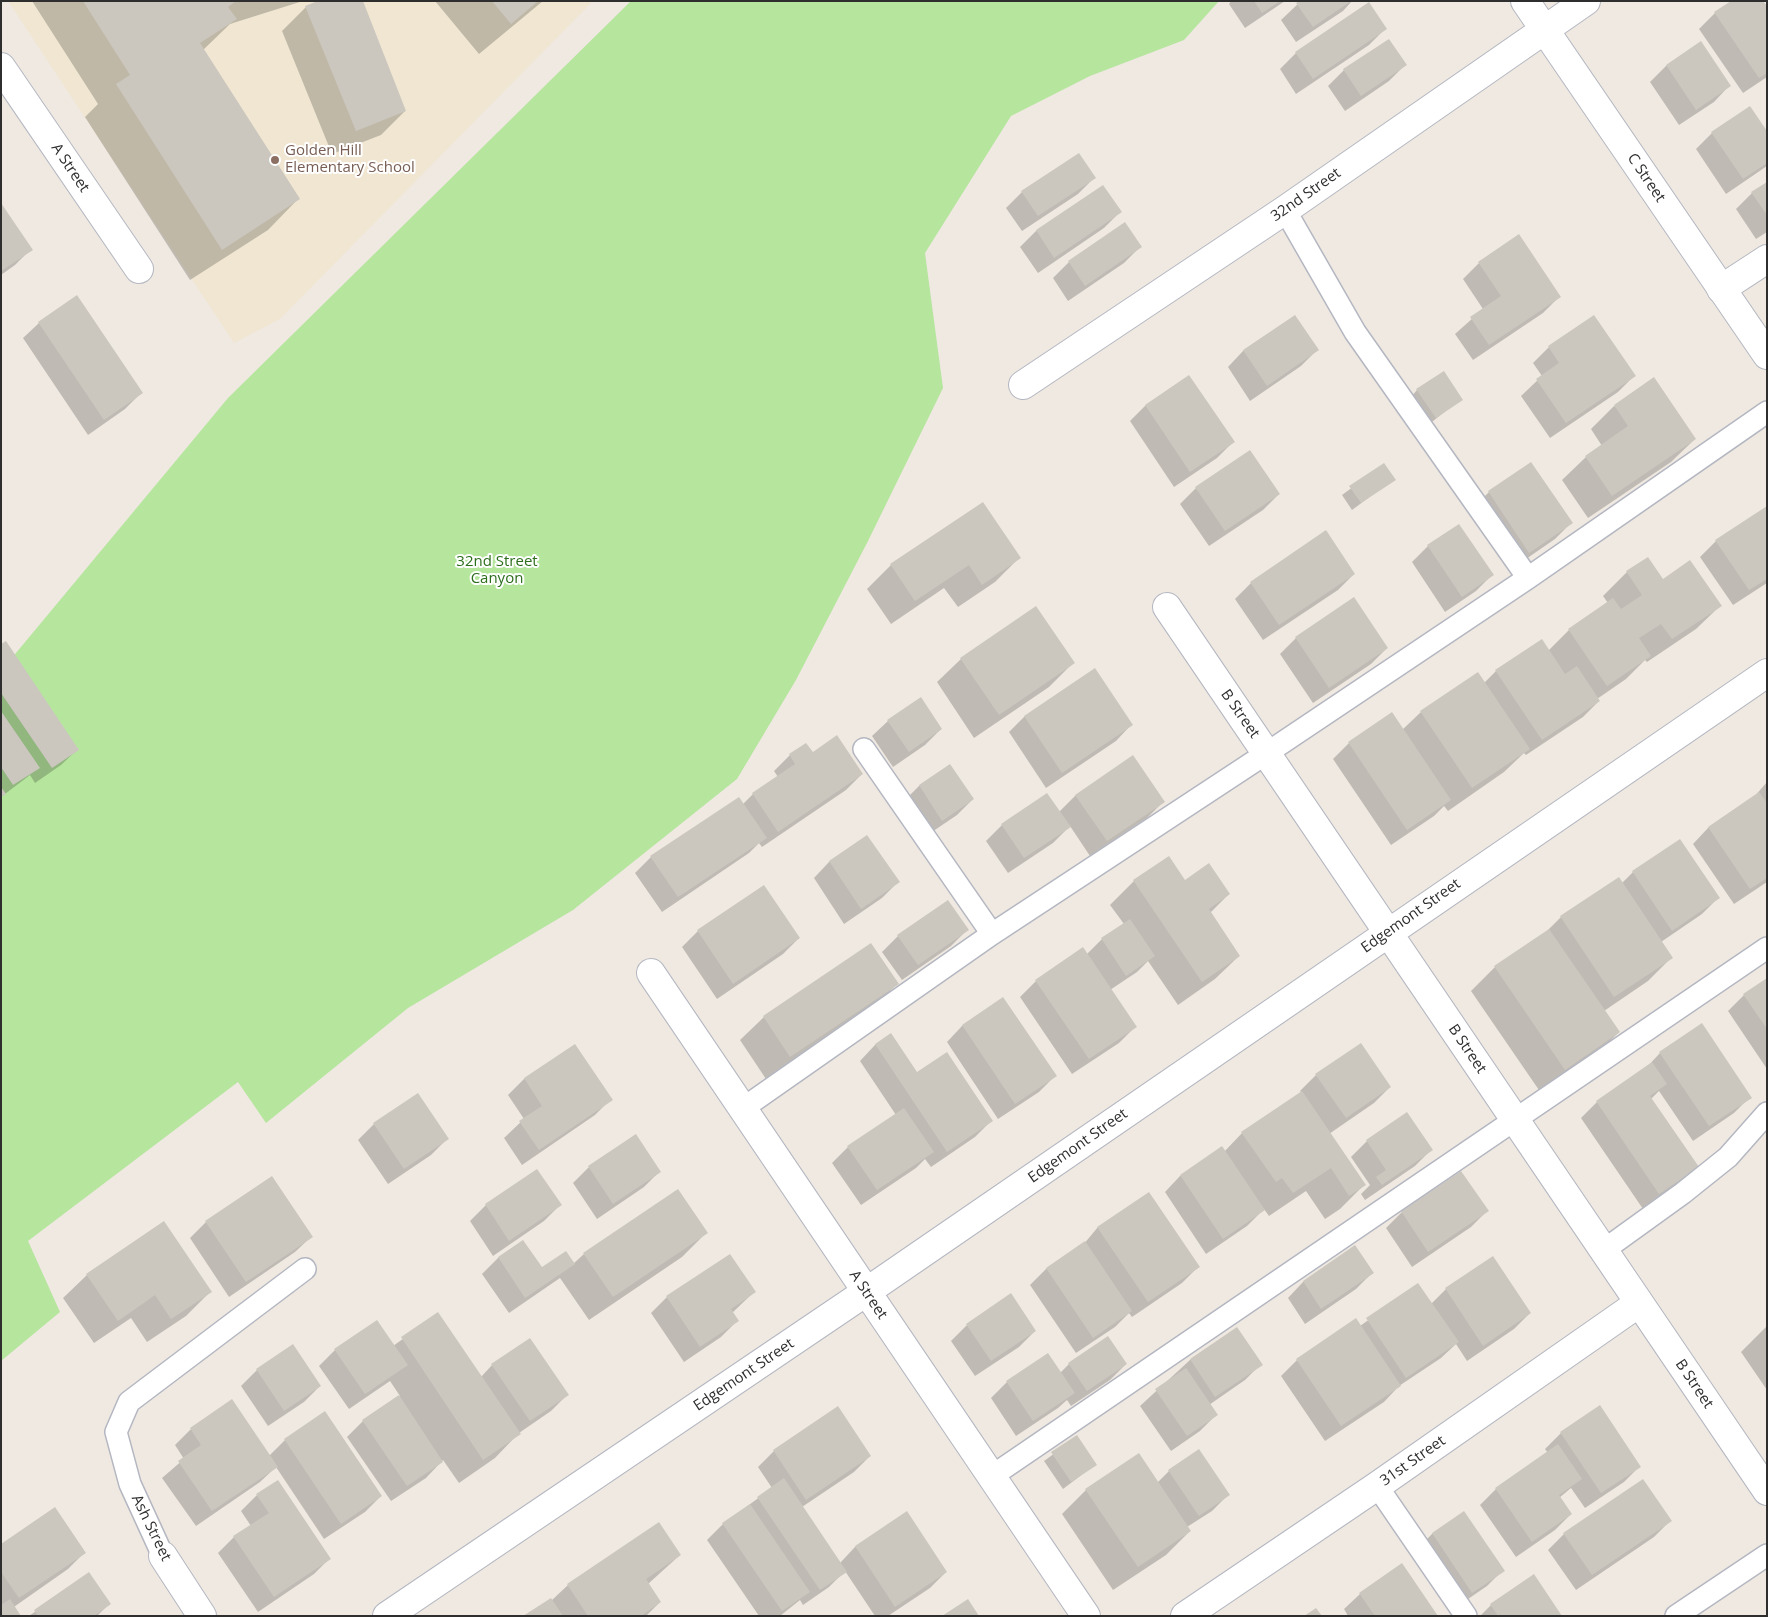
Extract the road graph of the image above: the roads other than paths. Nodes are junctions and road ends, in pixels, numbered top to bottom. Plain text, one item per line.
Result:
1 (1525, 1) edge
2 (1586, 1) edge
3 (1544, 30) junction
4 (1, 67) edge
5 (1285, 210) junction
6 (1767, 259) edge
7 (139, 269) dead end
8 (1721, 289) junction
9 (1767, 355) edge
10 (1023, 385) dead end
11 (1767, 412) edge
12 (1528, 578) junction
13 (1167, 608) dead end
14 (1767, 673) edge
15 (864, 749) dead end
16 (1267, 753) junction
17 (1388, 932) junction
18 (992, 934) junction
19 (1767, 948) edge
20 (651, 973) dead end
21 (742, 1109) junction
22 (1767, 1113) edge
23 (1515, 1120) junction
24 (1604, 1250) junction
25 (305, 1269) dead end
26 (866, 1292) junction
27 (1640, 1303) junction
28 (992, 1476) junction
29 (1377, 1486) junction
30 (1767, 1491) edge
31 (1767, 1555) edge
32 (163, 1556) joint
33 (202, 1616) edge
34 (387, 1616) edge
35 (1086, 1616) edge
36 (1185, 1616) edge
37 (1466, 1616) edge
38 (1676, 1616) edge

1 - 3 street, C Street
2 - 3 street, 32nd Street
3 - 5 street, 32nd Street
3 - 8 street, C Street
4 - 7 street, A Street
5 - 10 street, 32nd Street
5 - 12 lane
6 - 8 street
8 - 9 street, C Street
11 - 12 lane
12 - 16 lane
13 - 16 street, B Street
14 - 17 street, Edgemont Street
15 - 18 lane
16 - 17 street, B Street
16 - 18 lane
17 - 23 street, B Street
17 - 26 street, Edgemont Street
18 - 21 lane
19 - 23 lane
20 - 21 street, A Street
21 - 26 street, A Street
22 - 24 lane
23 - 24 street, B Street
23 - 28 lane
24 - 27 street, B Street
25 - 32 lane, Ash Street
26 - 28 street, A Street
26 - 34 street, Edgemont Street
27 - 29 street, 31st Street
27 - 30 street, B Street
28 - 35 street, A Street
29 - 36 street, 31st Street
29 - 37 lane
31 - 38 lane
32 - 33 street, Ash Street

